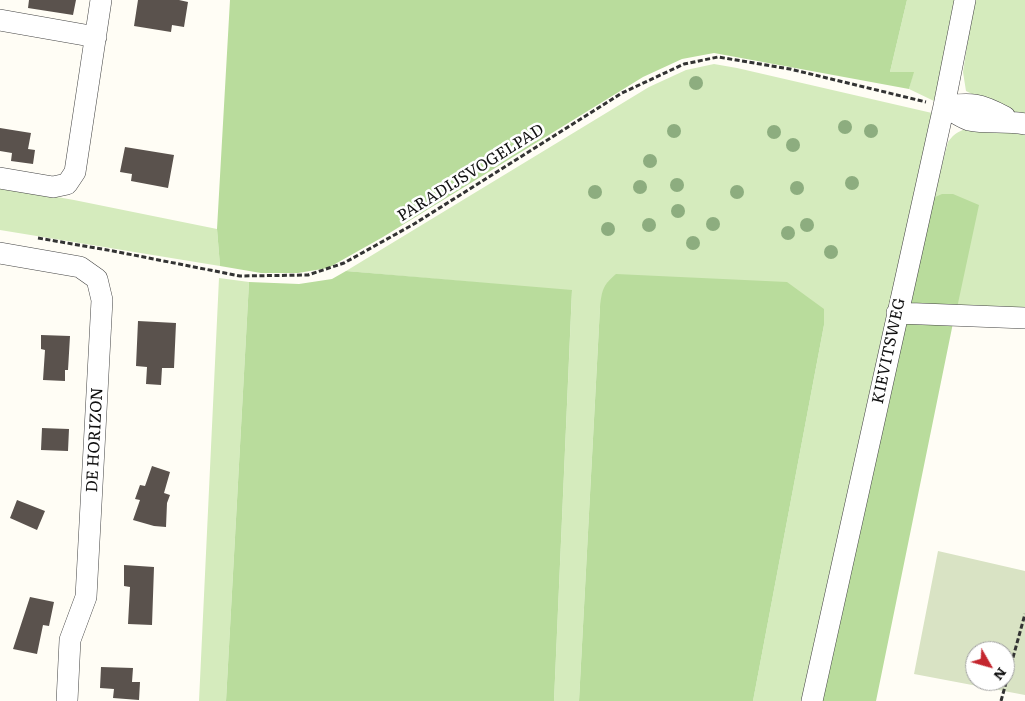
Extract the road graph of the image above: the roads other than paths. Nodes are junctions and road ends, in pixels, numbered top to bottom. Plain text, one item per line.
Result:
1 (101, 0) edge
2 (965, 0) edge
3 (0, 20) edge
4 (96, 37) junction
5 (944, 106) junction
6 (1018, 122) edge
7 (0, 178) edge
8 (0, 253) edge
9 (897, 314) junction
10 (1025, 318) edge
11 (68, 701) edge
12 (812, 701) edge

1 - 4 street
2 - 5 street, KIEVITSWEG
3 - 4 street
4 - 7 street
5 - 6 street
5 - 9 street, KIEVITSWEG
8 - 11 street, DE HORIZON
9 - 10 street
9 - 12 street, KIEVITSWEG

